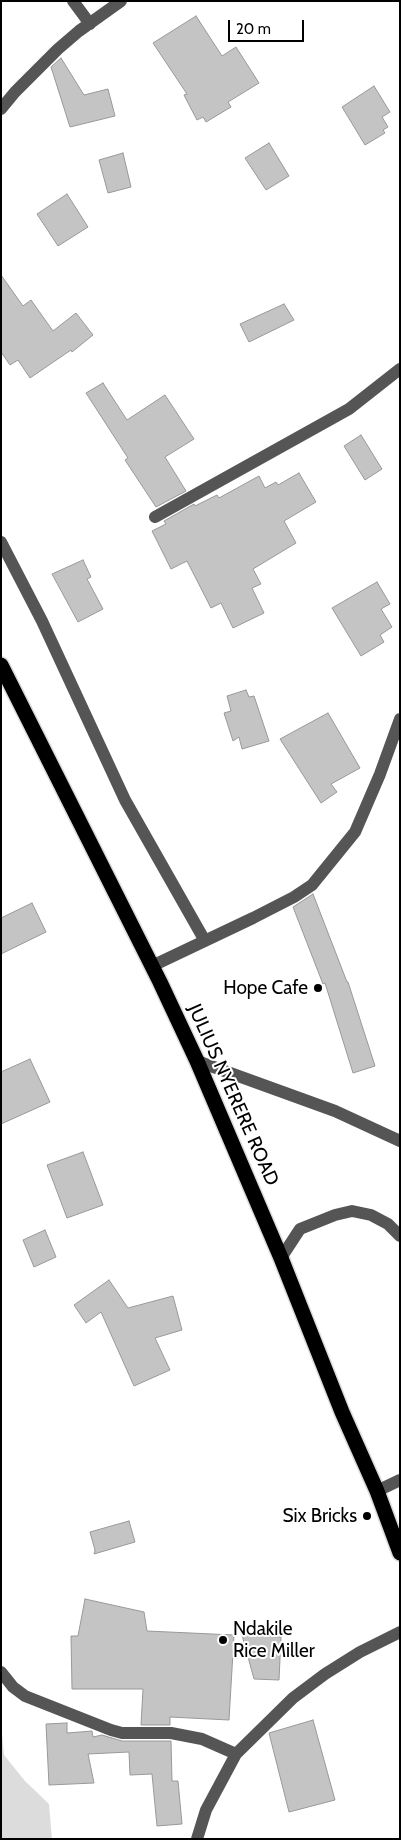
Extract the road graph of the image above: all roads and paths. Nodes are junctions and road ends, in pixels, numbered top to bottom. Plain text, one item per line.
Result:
1 (73, 1) edge
2 (121, 1) edge
3 (90, 24) junction
4 (1, 109) edge
5 (400, 370) edge
6 (155, 517) dead end
7 (1, 542) edge
8 (1, 665) edge
9 (400, 719) edge
10 (205, 941) junction
11 (152, 966) junction
12 (197, 1061) junction
13 (400, 1141) edge
14 (400, 1236) edge
15 (281, 1258) junction
16 (400, 1480) edge
17 (377, 1491) junction
18 (400, 1553) edge
19 (400, 1632) edge
20 (1, 1672) edge
21 (236, 1754) junction
22 (197, 1839) edge

1 - 3 street
2 - 3 street
3 - 4 street
5 - 6 street
7 - 10 street
8 - 11 highway, JULIUS NYERERE ROAD
9 - 10 street
10 - 11 street
11 - 12 highway, JULIUS NYERERE ROAD
12 - 13 street
12 - 15 highway, JULIUS NYERERE ROAD
14 - 15 street
15 - 17 highway, JULIUS NYERERE ROAD
16 - 17 street
17 - 18 highway, JULIUS NYERERE ROAD
19 - 21 street
20 - 21 street
21 - 22 street

